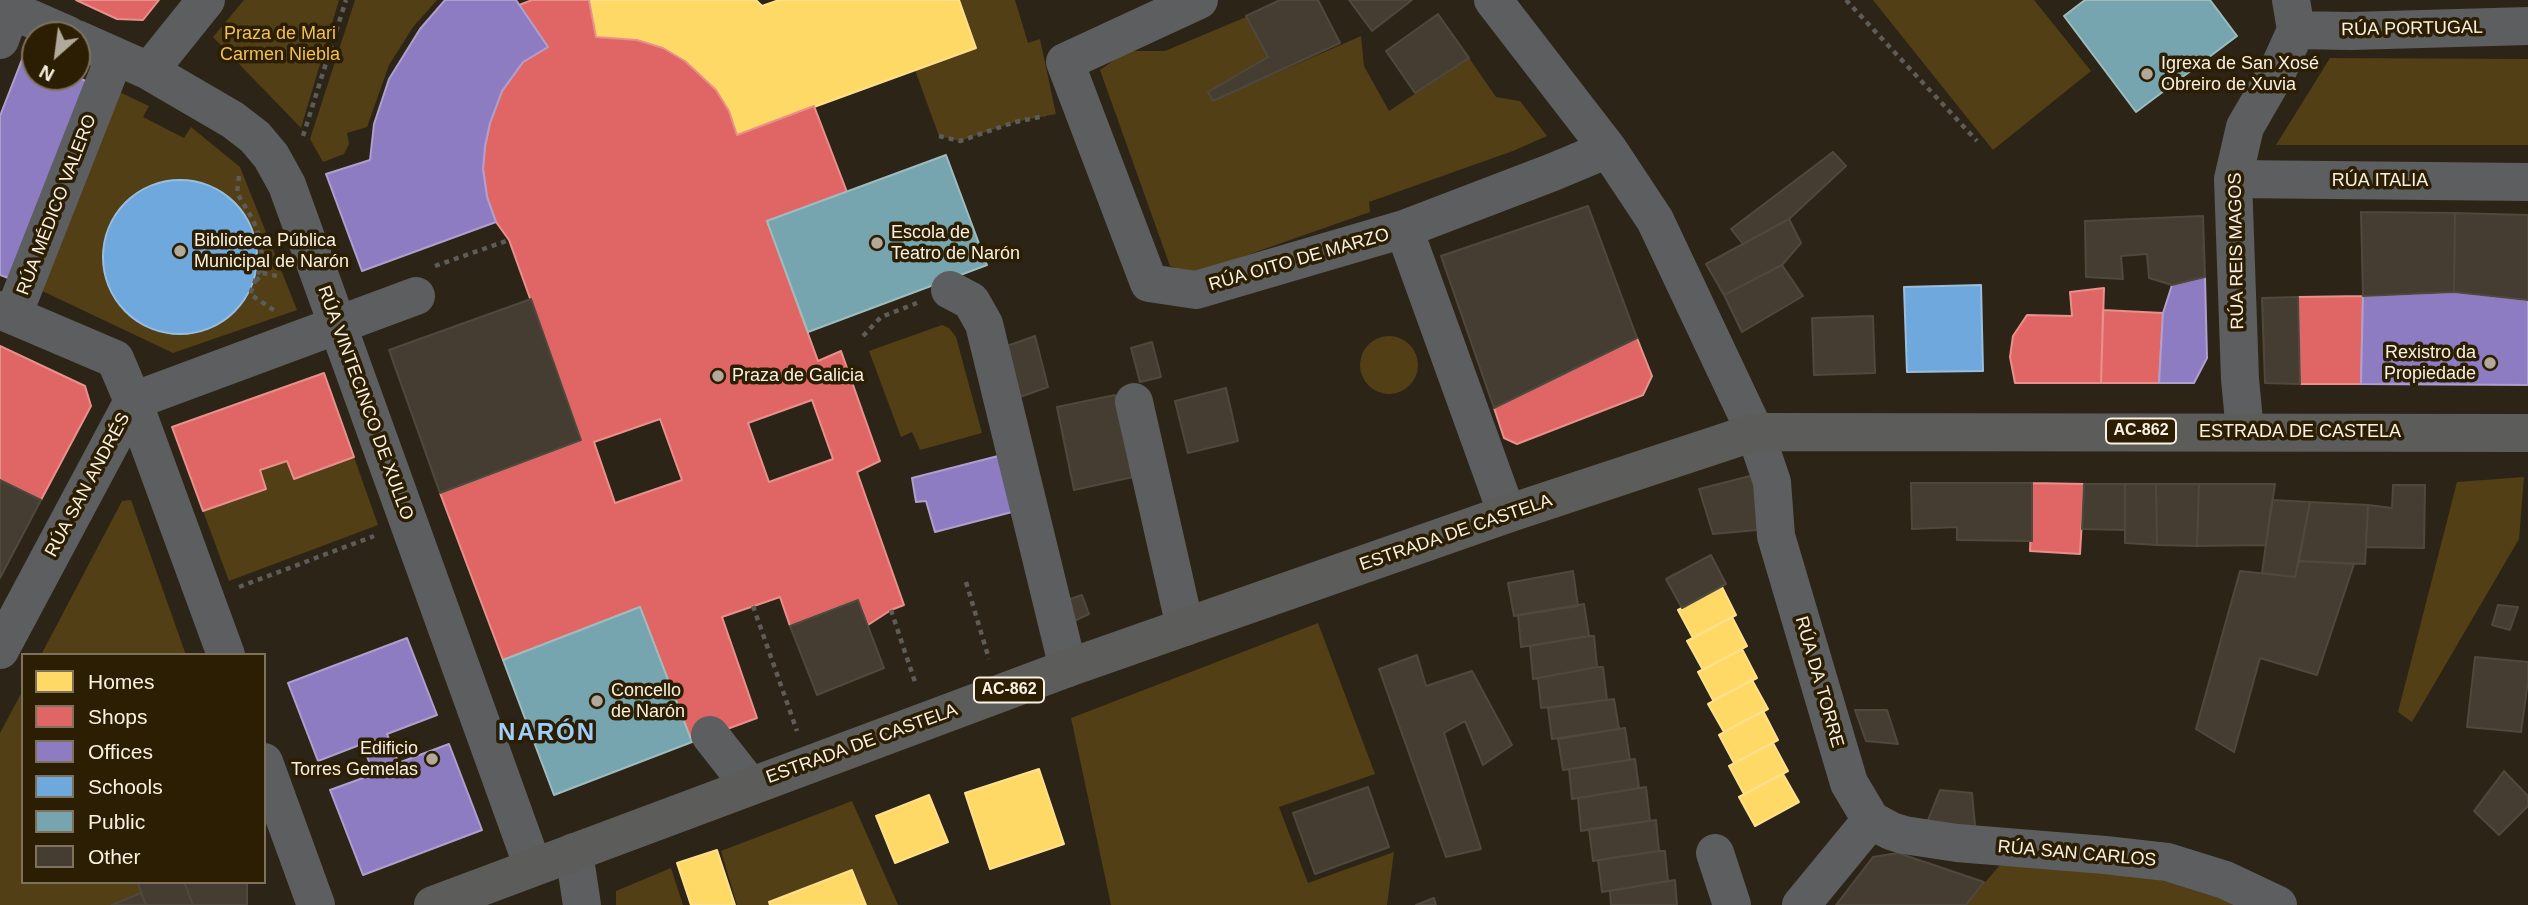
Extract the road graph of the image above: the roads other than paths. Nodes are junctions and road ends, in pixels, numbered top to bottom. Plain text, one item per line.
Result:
1 (206, 0) edge
2 (1199, 0) edge
3 (1493, 0) edge
4 (2293, 15) edge
5 (4, 18) edge
6 (21, 23) edge
7 (2528, 26) edge
8 (91, 45) edge
9 (115, 56) junction
10 (149, 71) junction
11 (1608, 149) junction
12 (2232, 179) junction
13 (2528, 182) edge
14 (1404, 229) junction
15 (950, 290) road end
16 (416, 296) dead end
17 (7, 312) edge
18 (337, 324) junction
19 (133, 401) junction
20 (1134, 402) dead end
21 (1755, 432) junction
22 (2245, 432) junction
23 (2528, 433) edge
24 (1507, 514) junction
25 (1185, 627) junction
26 (0, 650) edge
27 (225, 653) edge
28 (1068, 668) junction
29 (710, 735) dead end
30 (266, 768) edge
31 (750, 786) junction
32 (1871, 820) junction
33 (574, 852) junction
34 (1715, 853) dead end
35 (533, 867) junction
36 (316, 905) edge
37 (433, 905) edge
38 (582, 905) edge
39 (1732, 905) edge
40 (1801, 905) edge
41 (2278, 905) edge

1 - 10 street
2 - 14 street, RÚA OITO DE MARZO
3 - 11 street, RÚA DA TORRE
4 - 7 street, RÚA PORTUGAL
4 - 12 street, RÚA REIS MAGOS
5 - 6 street
8 - 9 street, RÚA VINTECINCO DE XULLO
9 - 10 street, RÚA VINTECINCO DE XULLO
9 - 17 street, RÚA MÉDICO VALERO
10 - 18 street, RÚA VINTECINCO DE XULLO
11 - 14 street, RÚA OITO DE MARZO
11 - 21 street, RÚA DA TORRE
12 - 13 street, RÚA ITALIA
12 - 22 street, RÚA REIS MAGOS
14 - 24 street
15 - 28 street
16 - 18 street, RÚA SAN ANDRÉS
17 - 19 street
18 - 19 street, RÚA SAN ANDRÉS
18 - 35 street, RÚA VINTECINCO DE XULLO
19 - 26 street, RÚA SAN ANDRÉS
19 - 27 street
20 - 25 street
21 - 22 main road, ESTRADA DE CASTELA / AC-862
21 - 24 main road, ESTRADA DE CASTELA / AC-862
21 - 32 street, RÚA DA TORRE
22 - 23 main road, ESTRADA DE CASTELA / AC-862
24 - 25 main road, ESTRADA DE CASTELA / AC-862
25 - 28 main road, ESTRADA DE CASTELA / AC-862
28 - 31 main road, ESTRADA DE CASTELA / AC-862
29 - 31 street
30 - 36 street
31 - 33 main road, ESTRADA DE CASTELA / AC-862
32 - 40 street
32 - 41 street, RÚA SAN CARLOS
33 - 35 main road, ESTRADA DE CASTELA / AC-862
33 - 38 street
34 - 39 street
35 - 37 main road, ESTRADA DE CASTELA / AC-862

